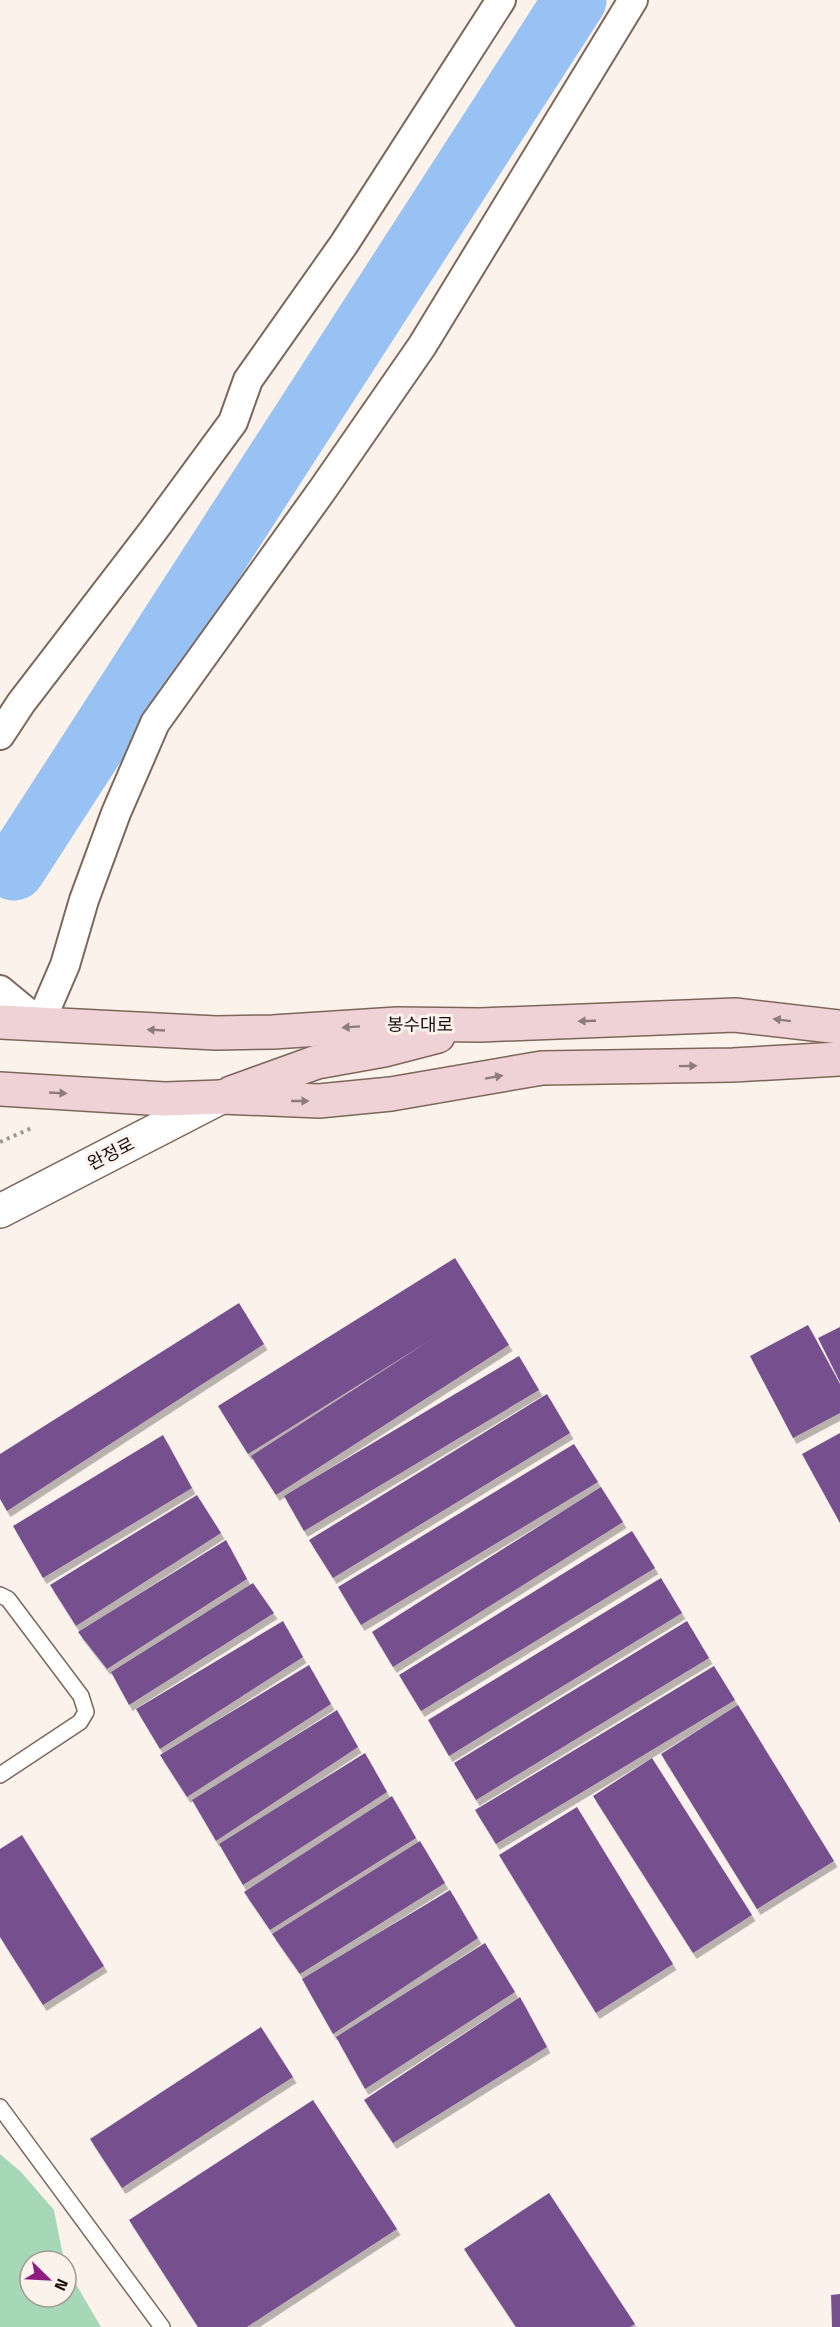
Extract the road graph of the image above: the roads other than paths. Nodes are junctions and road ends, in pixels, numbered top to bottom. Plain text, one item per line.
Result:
1 (501, 0) edge
2 (633, 0) edge
3 (0, 735) edge
4 (0, 990) edge
5 (0, 1022) edge
6 (40, 1023) junction
7 (480, 1025) junction
8 (840, 1027) edge
9 (840, 1059) edge
10 (0, 1089) edge
11 (221, 1097) junction
12 (0, 1211) edge
13 (0, 1595) edge
14 (0, 1775) edge
15 (0, 2107) edge
16 (162, 2327) edge

1 - 3 street
2 - 6 street
4 - 6 street
5 - 6 main road, 봉수대로
7 -> 6 main road, 봉수대로
8 -> 7 main road, 봉수대로
7 - 11 main road
11 -> 9 main road
10 -> 11 main road
11 - 12 street, 완정로
13 - 14 lane
15 - 16 lane

